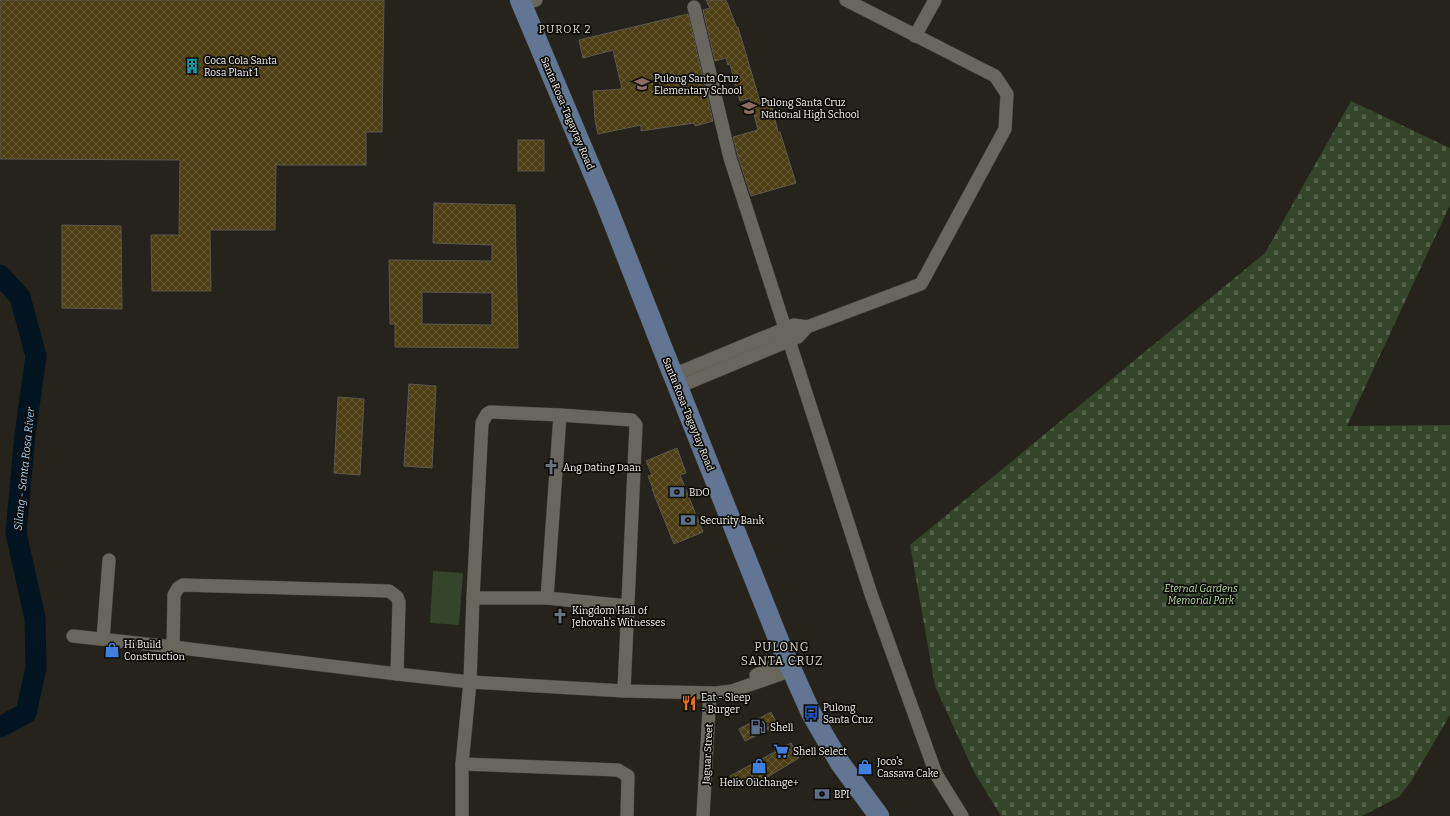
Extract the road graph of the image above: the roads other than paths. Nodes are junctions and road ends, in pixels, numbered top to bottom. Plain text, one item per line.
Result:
1 (846, 0) edge
2 (935, 0) edge
3 (526, 2) edge
4 (694, 7) dead end
5 (915, 36) junction
6 (787, 334) junction
7 (676, 381) junction
8 (560, 415) junction
9 (109, 560) dead end
10 (473, 598) junction
11 (547, 598) junction
12 (628, 606) junction
13 (73, 636) dead end
14 (102, 639) junction
15 (173, 647) junction
16 (790, 665) junction
17 (397, 674) junction
18 (470, 682) junction
19 (624, 691) junction
20 (716, 692) junction
21 (462, 764) junction
22 (462, 816) edge
23 (627, 816) edge
24 (704, 816) edge
25 (878, 816) edge
26 (962, 816) edge

1 - 5 street
2 - 5 street
3 - 7 main road, Santa Rosa-Tagaytay Road
4 - 6 street
5 - 6 street
6 - 7 street
6 - 26 street
7 - 16 main road, Santa Rosa-Tagaytay Road
8 - 10 street
8 - 11 street
8 - 12 street
9 - 14 street
10 - 11 street
10 - 18 street
11 - 12 street
12 - 19 street
13 - 14 street
14 - 15 street
15 - 17 street
15 - 17 street
16 - 20 street
16 - 25 main road, Santa Rosa-Tagaytay Road
17 - 18 street
18 - 19 street
18 - 21 street
19 - 20 street
20 - 24 street, Jaguar Street
21 - 22 street
21 - 23 street

